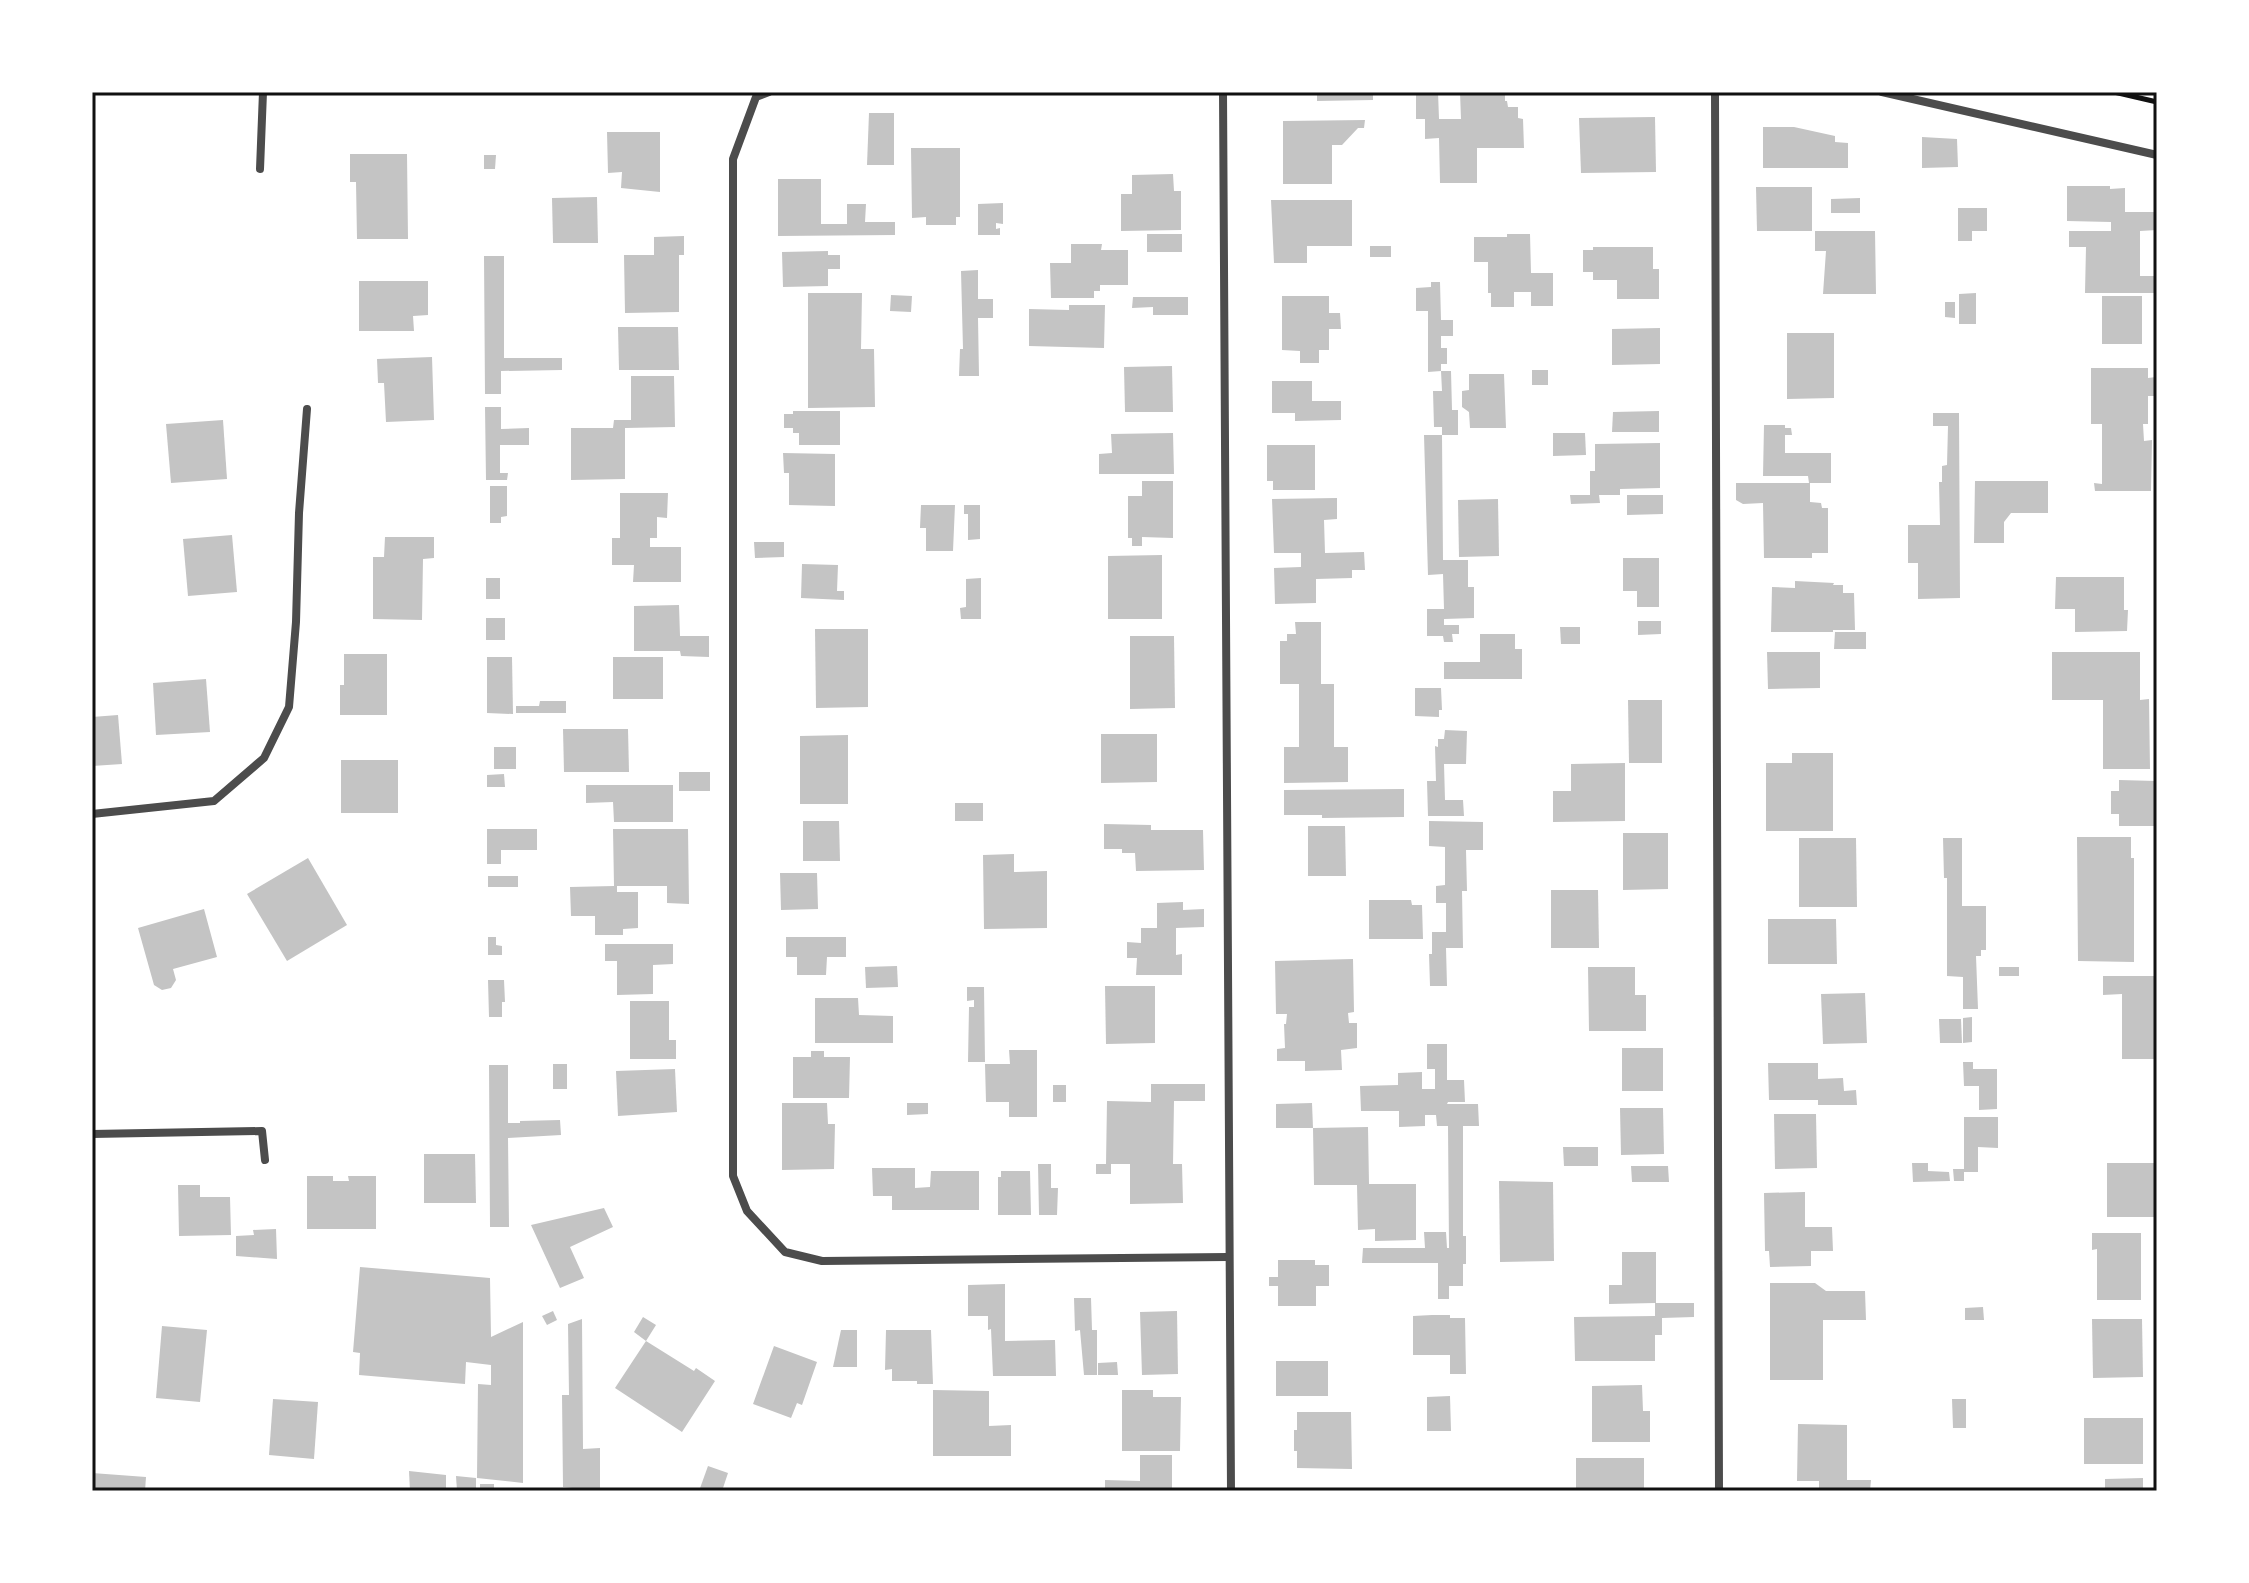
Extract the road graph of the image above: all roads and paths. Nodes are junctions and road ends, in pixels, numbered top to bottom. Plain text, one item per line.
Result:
1 (263, 92) edge
2 (769, 92) edge
3 (1223, 92) edge
4 (1715, 92) edge
5 (1882, 92) edge
6 (2114, 92) edge
7 (2157, 102) edge
8 (2157, 155) edge
9 (260, 169) dead end
10 (307, 409) dead end
11 (92, 814) edge
12 (92, 1134) edge
13 (265, 1160) dead end
14 (1228, 1257) junction
15 (1231, 1491) edge
16 (1719, 1491) edge

1 - 9 street
2 - 14 street
3 - 14 street
4 - 16 street
5 - 8 street
6 - 7 path
10 - 11 street
12 - 13 street
14 - 15 street

